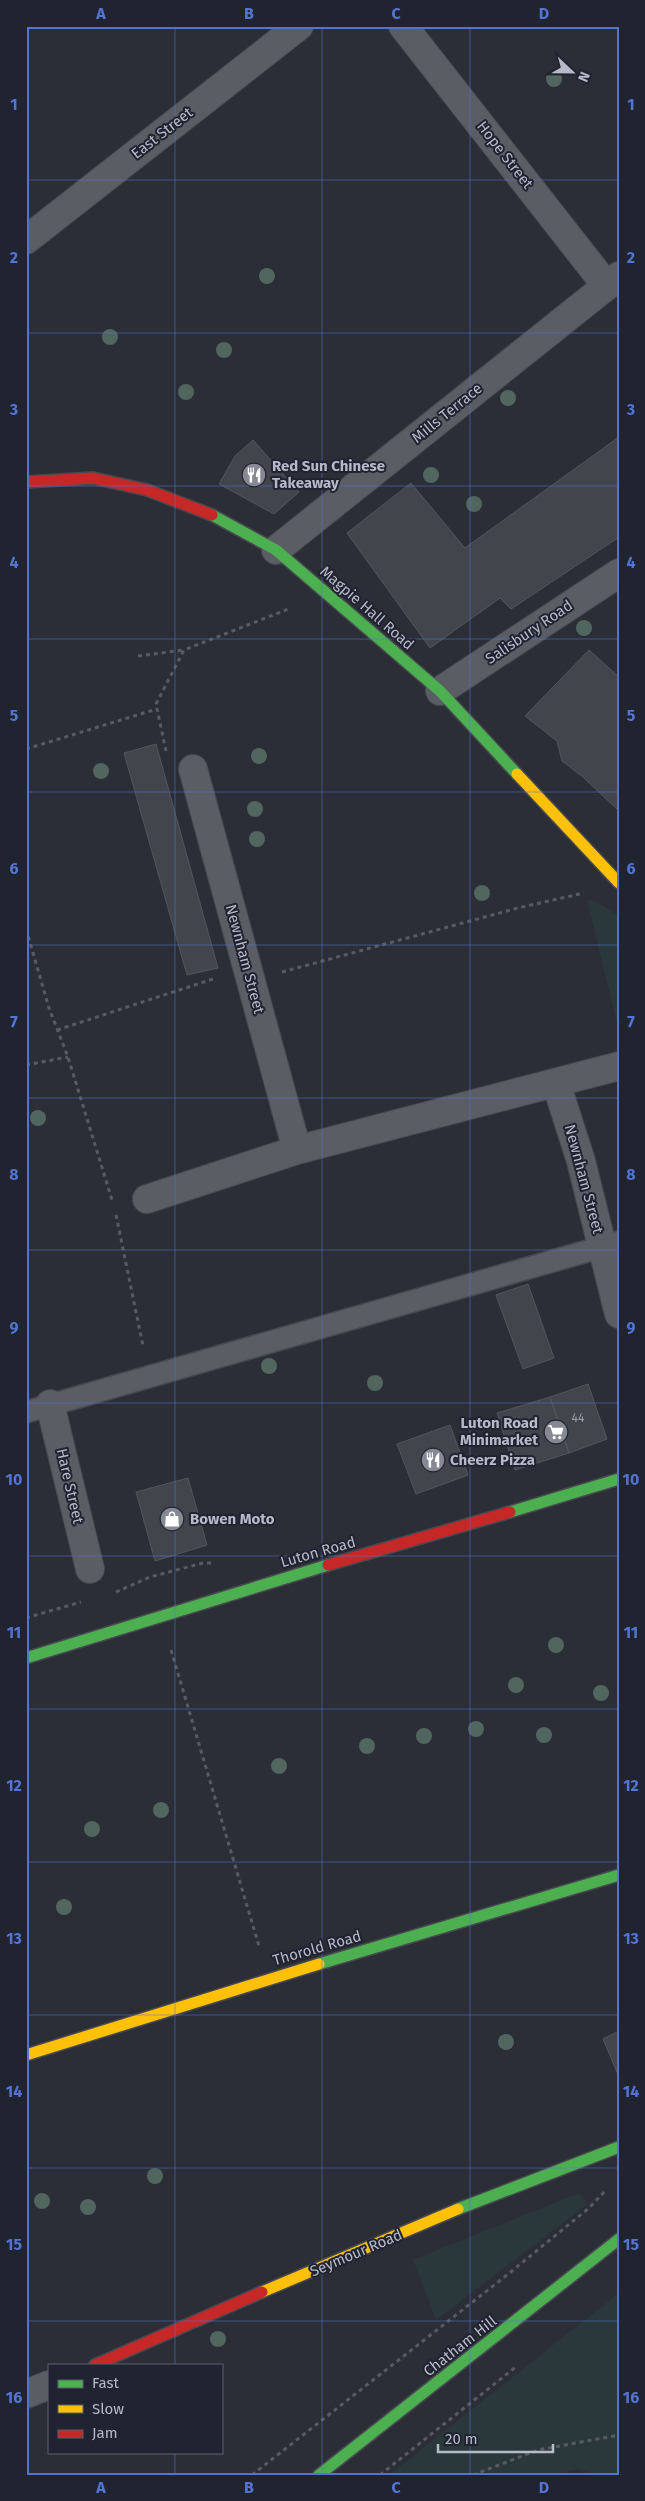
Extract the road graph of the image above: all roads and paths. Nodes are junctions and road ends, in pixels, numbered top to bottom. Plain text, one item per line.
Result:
1 (299, 26) edge
2 (403, 26) edge
3 (26, 240) edge
4 (613, 280) edge
5 (26, 482) edge
6 (276, 550) junction
7 (619, 573) edge
8 (328, 593) junction
9 (184, 650) junction
10 (138, 656) dead end
11 (440, 691) junction
12 (157, 709) junction
13 (26, 749) edge
14 (193, 768) joint
15 (619, 884) edge
16 (591, 892) dead end
17 (26, 929) edge
18 (33, 952) junction
19 (26, 954) edge
20 (249, 974) junction
21 (57, 1030) junction
22 (68, 1057) junction
23 (26, 1065) edge
24 (619, 1066) edge
25 (556, 1083) junction
26 (297, 1150) junction
27 (147, 1199) dead end
28 (610, 1244) edge
29 (619, 1314) edge
30 (150, 1376) junction
31 (38, 1408) edge
32 (619, 1478) edge
33 (90, 1569) dead end
34 (171, 1650) dead end
35 (26, 1658) edge
36 (619, 1875) edge
37 (270, 1978) junction
38 (26, 2055) edge
39 (619, 2147) edge
40 (608, 2188) dead end
41 (619, 2239) edge
42 (97, 2364) edge
43 (520, 2364) dead end
44 (48, 2384) edge
45 (26, 2394) edge
46 (619, 2435) edge
47 (252, 2475) edge
48 (319, 2475) edge
49 (380, 2475) edge
50 (473, 2475) edge

1 - 3 street, East Street
2 - 4 street, Hope Street
4 - 6 street, Mills Terrace
5 - 6 street, Magpie Hall Road
6 - 8 street, Magpie Hall Road
7 - 11 street, Salisbury Road
8 - 9 path
8 - 11 street, Magpie Hall Road
9 - 10 path
9 - 12 path
11 - 15 street, Magpie Hall Road
12 - 13 path
12 - 14 path
14 - 20 street, Newnham Street
16 - 20 path
17 - 18 path
18 - 19 path
18 - 21 path
20 - 21 path
20 - 26 street, Newnham Street
21 - 22 path
22 - 23 path
22 - 30 path
24 - 25 street
25 - 26 street
25 - 28 street, Newnham Street
26 - 27 street
28 - 29 street, Newnham Street
28 - 30 lane
30 - 31 lane
31 - 33 street, Hare Street
32 - 35 street, Luton Road
34 - 37 path
36 - 37 street, Thorold Road
37 - 38 street, Thorold Road
39 - 42 street, Seymour Road
40 - 47 path
41 - 48 street, Chatham Hill
43 - 49 path
44 - 45 street
46 - 50 path

